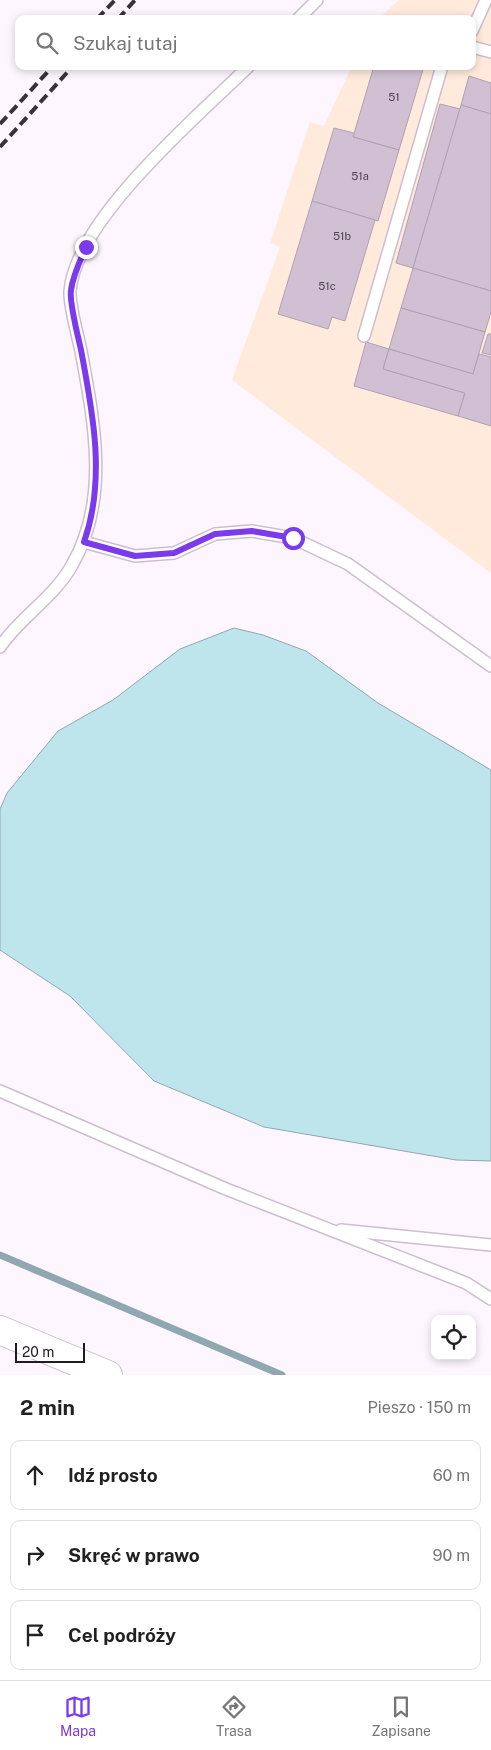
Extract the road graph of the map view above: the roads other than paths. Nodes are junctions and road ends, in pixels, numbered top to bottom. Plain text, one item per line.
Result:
1 (317, 0) edge
2 (486, 0) edge
3 (302, 15) edge
4 (476, 22) edge
5 (476, 48) edge
6 (491, 52) edge
7 (245, 70) edge
8 (441, 70) edge
9 (364, 336) dead end
10 (84, 542) junction
11 (0, 647) edge
12 (491, 666) edge
13 (0, 1091) edge
14 (328, 1228) junction
15 (491, 1245) edge
16 (491, 1299) edge
17 (0, 1330) edge
18 (108, 1375) edge

1 - 3 lane
2 - 4 lane
5 - 6 lane
7 - 10 lane
8 - 9 lane
10 - 11 lane
10 - 12 lane
13 - 14 lane
14 - 15 lane
14 - 16 lane
17 - 18 street

